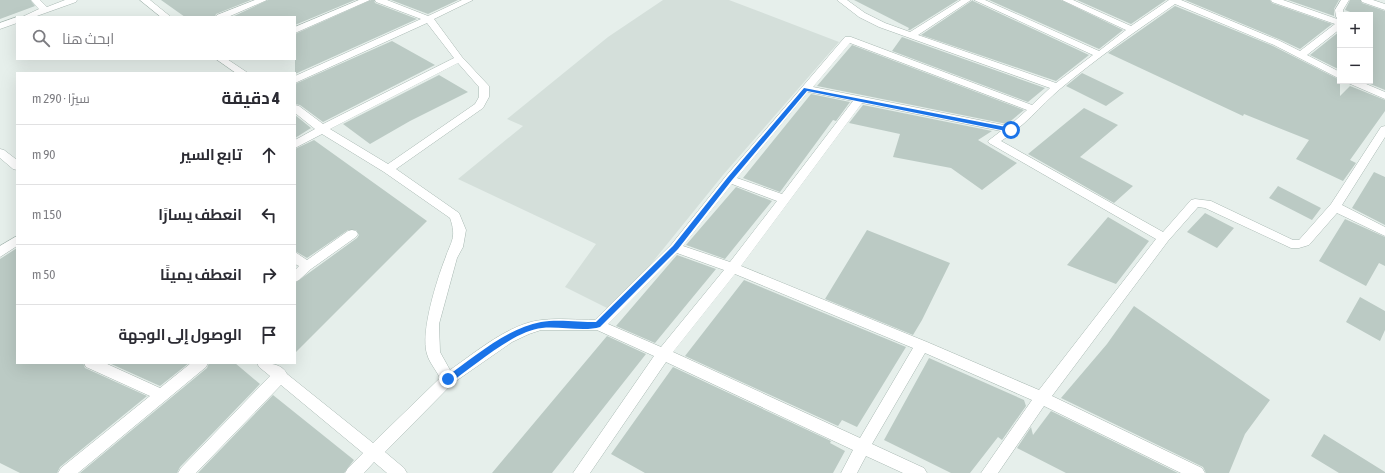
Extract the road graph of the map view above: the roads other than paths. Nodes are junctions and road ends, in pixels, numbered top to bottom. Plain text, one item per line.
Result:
1 (35, 0) edge
2 (73, 0) edge
3 (158, 0) edge
4 (264, 0) edge
5 (366, 0) edge
6 (379, 0) edge
7 (469, 0) edge
8 (841, 0) edge
9 (968, 0) edge
10 (978, 0) edge
11 (1066, 0) edge
12 (1175, 0) edge
13 (1275, 0) edge
14 (1345, 0) edge
15 (1365, 0) edge
16 (146, 2) edge
17 (1385, 7) edge
18 (46, 10) junction
19 (1339, 12) edge
20 (29, 16) edge
21 (166, 16) edge
22 (223, 16) edge
23 (429, 19) junction
24 (16, 20) edge
25 (1337, 23) edge
26 (0, 26) edge
27 (1337, 27) edge
28 (296, 30) edge
29 (1132, 30) junction
30 (910, 36) junction
31 (1100, 55) junction
32 (1300, 56) junction
33 (459, 59) junction
34 (224, 60) edge
35 (242, 72) edge
36 (1337, 74) edge
37 (296, 80) edge
38 (1358, 84) edge
39 (1057, 87) junction
40 (806, 89) junction
41 (1385, 96) edge
42 (859, 100) junction
43 (296, 109) edge
44 (1034, 109) junction
45 (322, 129) junction
46 (1385, 129) edge
47 (1011, 130) junction
48 (296, 144) edge
49 (0, 153) edge
50 (16, 165) edge
51 (388, 169) junction
52 (730, 178) junction
53 (785, 199) junction
54 (1335, 207) junction
55 (1385, 232) edge
56 (352, 234) dead end
57 (1164, 238) junction
58 (16, 241) edge
59 (675, 248) junction
60 (0, 252) edge
61 (296, 258) edge
62 (307, 266) junction
63 (732, 268) junction
64 (296, 276) edge
65 (598, 325) junction
66 (922, 346) junction
67 (663, 354) junction
68 (93, 364) edge
69 (200, 364) edge
70 (265, 364) edge
71 (281, 375) junction
72 (448, 379) junction
73 (162, 395) junction
74 (1042, 398) junction
75 (862, 446) junction
76 (373, 452) junction
77 (66, 473) edge
78 (186, 473) edge
79 (353, 473) edge
80 (399, 473) edge
81 (581, 473) edge
82 (849, 473) edge
83 (919, 473) edge
84 (989, 473) edge
85 (1197, 473) edge

1 - 18 street
2 - 18 street
3 - 16 street
4 - 22 street
5 - 28 street
6 - 23 street
7 - 23 street
8 - 30 street
9 - 30 street
10 - 31 street
11 - 29 street
12 - 29 street
12 - 32 street
13 - 25 street
14 - 19 street
15 - 17 street
16 - 21 street
18 - 20 street
23 - 33 street
23 - 37 street
24 - 26 street
27 - 32 street
29 - 31 street
30 - 39 street
31 - 39 street
32 - 36 street
33 - 45 street
33 - 51 street
34 - 35 street
38 - 41 street
39 - 44 street
40 - 42 street
40 - 44 street
40 - 52 street
42 - 47 street
42 - 53 street
43 - 45 street
44 - 47 street
45 - 48 street
45 - 51 street
46 - 54 street
47 - 57 street
49 - 50 street
51 - 72 street
52 - 53 street
52 - 59 street
53 - 63 street
54 - 55 street
54 - 57 street
56 - 62 street
57 - 74 street
58 - 60 street
59 - 63 street
59 - 65 street
61 - 62 street
62 - 64 street
63 - 66 street
63 - 67 street
65 - 67 street
65 - 72 street
66 - 74 street
66 - 75 street
67 - 75 street
67 - 81 street
68 - 73 street
69 - 73 street
70 - 71 street
71 - 76 street
71 - 78 street
72 - 76 street
73 - 77 street
74 - 84 street
74 - 85 street
75 - 82 street
75 - 83 street
76 - 79 street
76 - 80 street

